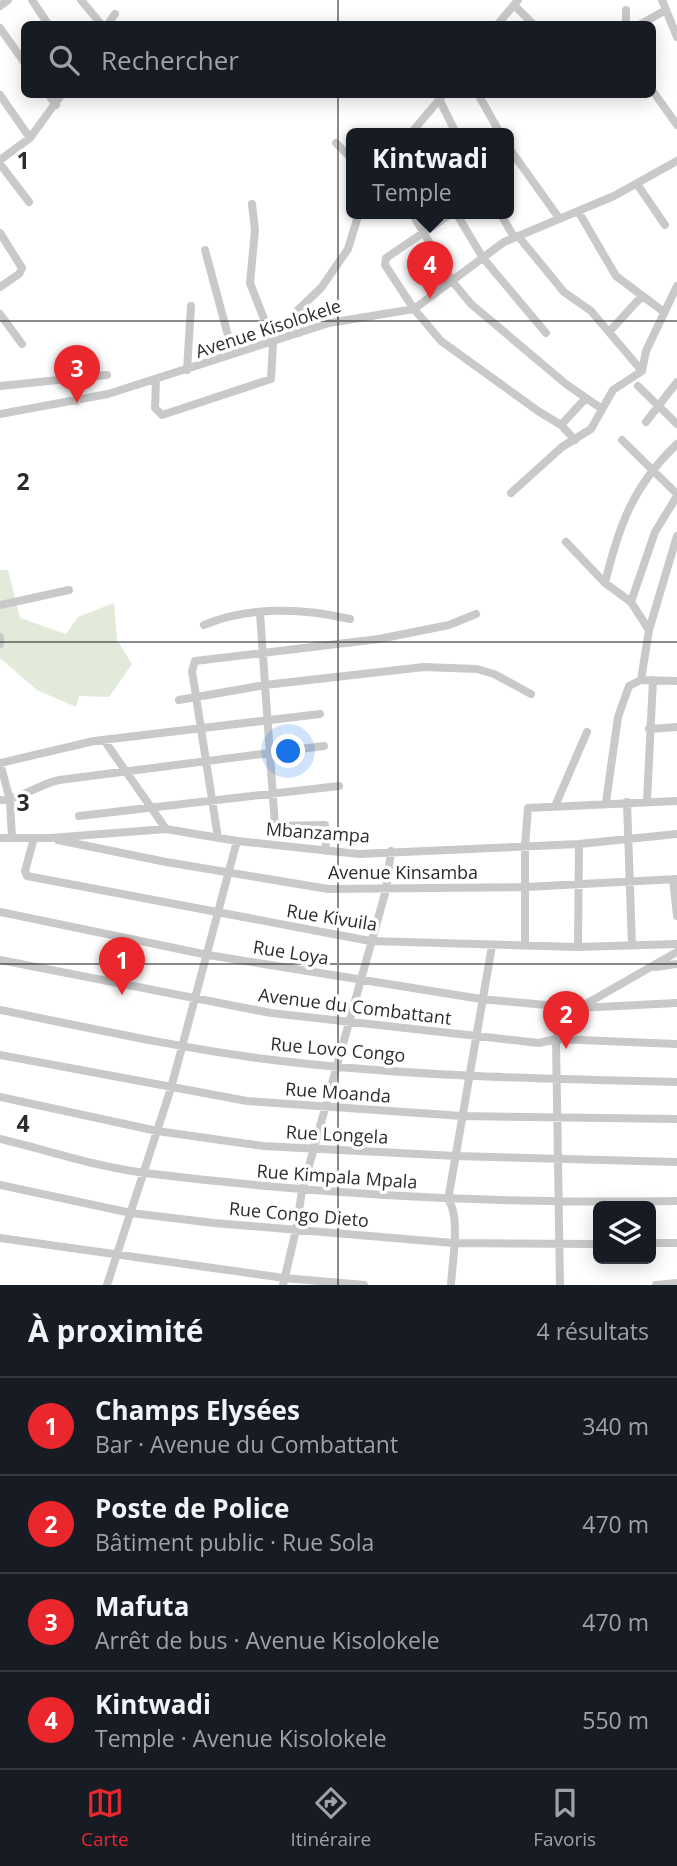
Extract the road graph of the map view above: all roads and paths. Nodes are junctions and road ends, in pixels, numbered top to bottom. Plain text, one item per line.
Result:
1 (8, 0) edge
2 (32, 0) edge
3 (81, 0) edge
4 (662, 0) edge
5 (516, 2) edge
6 (0, 6) edge
7 (626, 10) dead end
8 (664, 11) junction
9 (116, 14) dead end
10 (46, 21) edge
11 (98, 21) edge
12 (110, 21) edge
13 (500, 21) edge
14 (531, 21) edge
15 (626, 21) edge
16 (646, 21) edge
17 (0, 28) edge
18 (677, 37) edge
19 (21, 58) edge
20 (656, 94) edge
21 (0, 95) edge
22 (51, 98) edge
23 (59, 98) edge
24 (441, 98) edge
25 (442, 98) edge
26 (480, 98) edge
27 (55, 105) junction
28 (677, 125) edge
29 (415, 128) edge
30 (454, 128) edge
31 (497, 128) edge
32 (30, 138) junction
33 (336, 143) dead end
34 (346, 153) edge
35 (514, 155) edge
36 (0, 162) edge
37 (676, 164) edge
38 (637, 184) junction
39 (29, 202) dead end
40 (252, 204) dead end
41 (579, 211) junction
42 (559, 218) junction
43 (357, 219) edge
44 (415, 219) edge
45 (444, 219) edge
46 (458, 219) edge
47 (504, 219) edge
48 (665, 225) dead end
49 (423, 232) junction
50 (0, 233) edge
51 (516, 236) junction
52 (205, 250) dead end
53 (483, 258) junction
54 (452, 281) junction
55 (677, 286) edge
56 (0, 287) edge
57 (641, 297) junction
58 (191, 306) dead end
59 (414, 309) junction
60 (664, 312) junction
61 (0, 314) edge
62 (610, 331) junction
63 (299, 333) junction
64 (546, 333) dead end
65 (272, 342) junction
66 (22, 344) dead end
67 (78, 350) dead end
68 (233, 354) junction
69 (187, 370) junction
70 (642, 371) junction
71 (107, 375) dead end
72 (77, 379) junction
73 (156, 380) junction
74 (677, 382) edge
75 (0, 386) edge
76 (638, 386) dead end
77 (586, 398) junction
78 (77, 401) junction
79 (657, 405) junction
80 (602, 409) junction
81 (0, 414) edge
82 (646, 422) dead end
83 (677, 424) edge
84 (561, 425) junction
85 (575, 440) junction
86 (622, 440) dead end
87 (677, 444) edge
88 (652, 471) junction
89 (512, 493) dead end
90 (677, 495) edge
91 (677, 536) edge
92 (566, 542) dead end
93 (605, 583) junction
94 (69, 590) dead end
95 (631, 601) junction
96 (0, 605) edge
97 (260, 613) junction
98 (476, 614) dead end
99 (349, 619) dead end
100 (204, 625) dead end
101 (649, 630) junction
102 (0, 637) edge
103 (0, 644) edge
104 (262, 651) junction
105 (641, 680) junction
106 (653, 680) junction
107 (677, 681) edge
108 (265, 685) junction
109 (531, 694) dead end
110 (198, 695) junction
111 (179, 699) dead end
112 (320, 713) dead end
113 (267, 719) junction
114 (677, 727) edge
115 (201, 728) junction
116 (649, 729) junction
117 (587, 732) dead end
118 (104, 740) junction
119 (324, 746) dead end
120 (269, 751) junction
121 (206, 761) junction
122 (0, 763) edge
123 (127, 772) junction
124 (339, 786) dead end
125 (272, 792) junction
126 (0, 800) edge
127 (10, 800) junction
128 (212, 800) junction
129 (647, 801) junction
130 (677, 801) edge
131 (606, 802) junction
132 (627, 802) junction
133 (152, 806) junction
134 (555, 806) junction
135 (79, 816) dead end
136 (166, 829) junction
137 (677, 834) edge
138 (0, 838) edge
139 (12, 838) junction
140 (34, 838) junction
141 (50, 838) junction
142 (218, 838) junction
143 (627, 839) junction
144 (237, 841) junction
145 (579, 844) junction
146 (525, 846) junction
147 (326, 851) junction
148 (391, 851) junction
149 (228, 872) junction
150 (675, 879) edge
151 (629, 881) junction
152 (578, 883) junction
153 (526, 887) junction
154 (386, 890) junction
155 (0, 912) edge
156 (217, 914) junction
157 (677, 916) edge
158 (370, 940) junction
159 (677, 944) edge
160 (492, 946) junction
161 (525, 946) junction
162 (632, 946) junction
163 (578, 947) junction
164 (677, 952) edge
165 (208, 955) junction
166 (0, 960) edge
167 (677, 964) edge
168 (649, 967) junction
169 (361, 979) junction
170 (481, 999) junction
171 (195, 1000) junction
172 (677, 1003) edge
173 (579, 1008) junction
174 (0, 1010) edge
175 (348, 1023) junction
176 (474, 1036) junction
177 (556, 1039) junction
178 (677, 1044) edge
179 (183, 1046) junction
180 (0, 1055) edge
181 (336, 1067) junction
182 (468, 1076) junction
183 (556, 1080) junction
184 (677, 1082) edge
185 (171, 1088) junction
186 (0, 1097) edge
187 (326, 1107) junction
188 (462, 1116) junction
189 (556, 1117) junction
190 (677, 1119) edge
191 (157, 1131) junction
192 (0, 1139) edge
193 (314, 1149) junction
194 (456, 1156) junction
195 (557, 1159) junction
196 (677, 1162) edge
197 (143, 1173) junction
198 (0, 1185) edge
199 (302, 1191) junction
200 (448, 1200) junction
201 (677, 1201) edge
202 (556, 1203) junction
203 (131, 1213) junction
204 (296, 1230) junction
205 (0, 1238) edge
206 (677, 1242) edge
207 (453, 1243) junction
208 (656, 1243) edge
209 (593, 1244) edge
210 (558, 1245) junction
211 (118, 1255) junction
212 (284, 1281) edge
213 (677, 1283) edge
214 (107, 1285) edge
215 (364, 1285) edge
216 (452, 1285) edge
217 (560, 1285) edge
218 (656, 1285) edge

1 - 6 street
2 - 10 street
3 - 11 street
4 - 8 street
5 - 13 street
5 - 14 street
7 - 15 street
8 - 16 street
8 - 18 street
9 - 12 street
17 - 19 street
20 - 28 street
21 - 32 street
22 - 27 street
23 - 27 street
24 - 29 street
25 - 30 street
26 - 31 street
27 - 32 street
32 - 36 street
33 - 34 street
35 - 42 street
36 - 39 street
37 - 38 street, Avenue Kisolokele
38 - 41 street, Avenue Kisolokele
38 - 48 street
40 - 65 street
41 - 42 street, Avenue Kisolokele
41 - 57 street
42 - 51 street, Avenue Kisolokele
43 - 63 street
44 - 49 street
45 - 49 street
46 - 53 street
47 - 51 street
49 - 54 street
49 - 59 street
50 - 56 street
51 - 53 street, Avenue Kisolokele
51 - 62 street
52 - 68 street
53 - 54 street, Avenue Kisolokele
53 - 64 street
54 - 59 street, Avenue Kisolokele
54 - 77 street
55 - 60 street
57 - 60 street
57 - 62 street
58 - 69 street
59 - 63 street, Avenue Kisolokele
59 - 84 street
60 - 70 street
61 - 66 street
62 - 70 street
63 - 65 street, Avenue Kisolokele
65 - 68 street, Avenue Kisolokele
65 - 73 street
67 - 72 street
68 - 69 street, Avenue Kisolokele
69 - 73 street, Avenue Kisolokele
70 - 80 street
71 - 72 street
72 - 75 street
72 - 78 street
73 - 78 street, Avenue Kisolokele
74 - 79 street
76 - 79 street
77 - 80 street
77 - 84 street
78 - 81 street, Avenue Kisolokele
79 - 82 street
79 - 83 street
80 - 85 street
84 - 85 street
85 - 89 street
86 - 88 street
87 - 88 street
88 - 90 street
88 - 93 street
90 - 95 street
91 - 101 street
92 - 93 street
93 - 95 street
94 - 96 street
95 - 101 street
97 - 99 street
97 - 100 street
97 - 104 street
98 - 104 street
101 - 105 street
102 - 103 street
104 - 108 street
104 - 110 street
105 - 106 street
105 - 131 street
106 - 107 street
106 - 116 street
108 - 109 street
108 - 110 street
108 - 113 street
110 - 111 street
110 - 115 street
112 - 113 street
113 - 115 street
113 - 120 street
114 - 116 street
115 - 118 street
115 - 121 street
116 - 129 street
117 - 134 street
118 - 122 street
118 - 123 street
119 - 120 street
120 - 121 street
120 - 125 street
121 - 123 street
121 - 128 street
122 - 127 street
123 - 127 street
123 - 133 street
124 - 125 street
125 - 128 street
125 - 147 street
126 - 127 street
127 - 139 street
128 - 133 street
128 - 142 street
129 - 130 street
129 - 132 street
131 - 132 street
131 - 134 street
132 - 143 street
133 - 135 street
133 - 136 street
134 - 146 street
136 - 141 street, Mbanzampa
136 - 142 street, Mbanzampa
137 - 143 street, Mbanzampa
138 - 139 street, Mbanzampa
139 - 140 street, Mbanzampa
140 - 141 street, Mbanzampa
140 - 156 street, Rue Kivuila
141 - 149 street, Avenue Kinsamba
142 - 144 street, Mbanzampa
143 - 145 street, Mbanzampa
143 - 151 street
144 - 147 street, Mbanzampa
144 - 149 street
145 - 146 street, Mbanzampa
145 - 152 street
146 - 148 street, Mbanzampa
146 - 153 street
147 - 148 street, Mbanzampa
148 - 154 street
149 - 154 street, Avenue Kinsamba
149 - 156 street
150 - 151 street, Avenue Kinsamba
150 - 157 street
151 - 152 street, Avenue Kinsamba
151 - 162 street
152 - 153 street, Avenue Kinsamba
152 - 163 street
153 - 154 street, Avenue Kinsamba
153 - 161 street
154 - 158 street
155 - 165 street, Rue Loya
156 - 158 street, Rue Kivuila
156 - 165 street
158 - 160 street, Rue Kivuila
158 - 169 street
159 - 162 street, Rue Kivuila
160 - 161 street, Rue Kivuila
160 - 170 street
161 - 163 street, Rue Kivuila
162 - 163 street, Rue Kivuila
164 - 168 street
165 - 169 street, Rue Loya
165 - 171 street
166 - 171 street, Avenue du Combattant
167 - 168 street
168 - 173 street
169 - 170 street, Rue Loya
169 - 175 street
170 - 173 street, Rue Loya
170 - 176 street
171 - 175 street, Avenue du Combattant
171 - 179 street
172 - 173 street, Rue Loya
173 - 177 street
174 - 179 street, Rue Lovo Congo
175 - 176 street, Avenue du Combattant
175 - 181 street
176 - 177 street, Avenue du Combattant
176 - 182 street
177 - 178 street, Avenue du Combattant
177 - 183 street
179 - 181 street, Rue Lovo Congo
179 - 185 street
180 - 185 street, Rue Moanda
181 - 182 street, Rue Lovo Congo
181 - 187 street
182 - 183 street, Rue Lovo Congo
182 - 188 street
183 - 184 street, Rue Lovo Congo
183 - 189 street
185 - 187 street, Rue Moanda
185 - 191 street
186 - 191 street, Rue Longela
187 - 188 street, Rue Moanda
187 - 193 street
188 - 189 street, Rue Moanda
188 - 194 street
189 - 190 street, Rue Moanda
189 - 195 street
191 - 193 street, Rue Longela
191 - 197 street
192 - 197 street, Rue Kimpala Mpala
193 - 194 street, Rue Longela
193 - 199 street
194 - 195 street, Rue Longela
194 - 200 street
195 - 196 street, Rue Longela
195 - 202 street
197 - 199 street, Rue Kimpala Mpala
197 - 203 street
198 - 203 street, Rue Congo Dieto
199 - 200 street, Rue Kimpala Mpala
199 - 204 street
200 - 202 street, Rue Kimpala Mpala
200 - 207 street
201 - 202 street, Rue Kimpala Mpala
202 - 210 street
203 - 204 street, Rue Congo Dieto
203 - 211 street
204 - 207 street, Rue Congo Dieto
204 - 212 street
205 - 211 street
206 - 208 street
207 - 210 street, Rue Congo Dieto
207 - 216 street
209 - 210 street, Rue Congo Dieto
210 - 217 street
211 - 212 street
211 - 214 street
212 - 215 street
213 - 218 street

